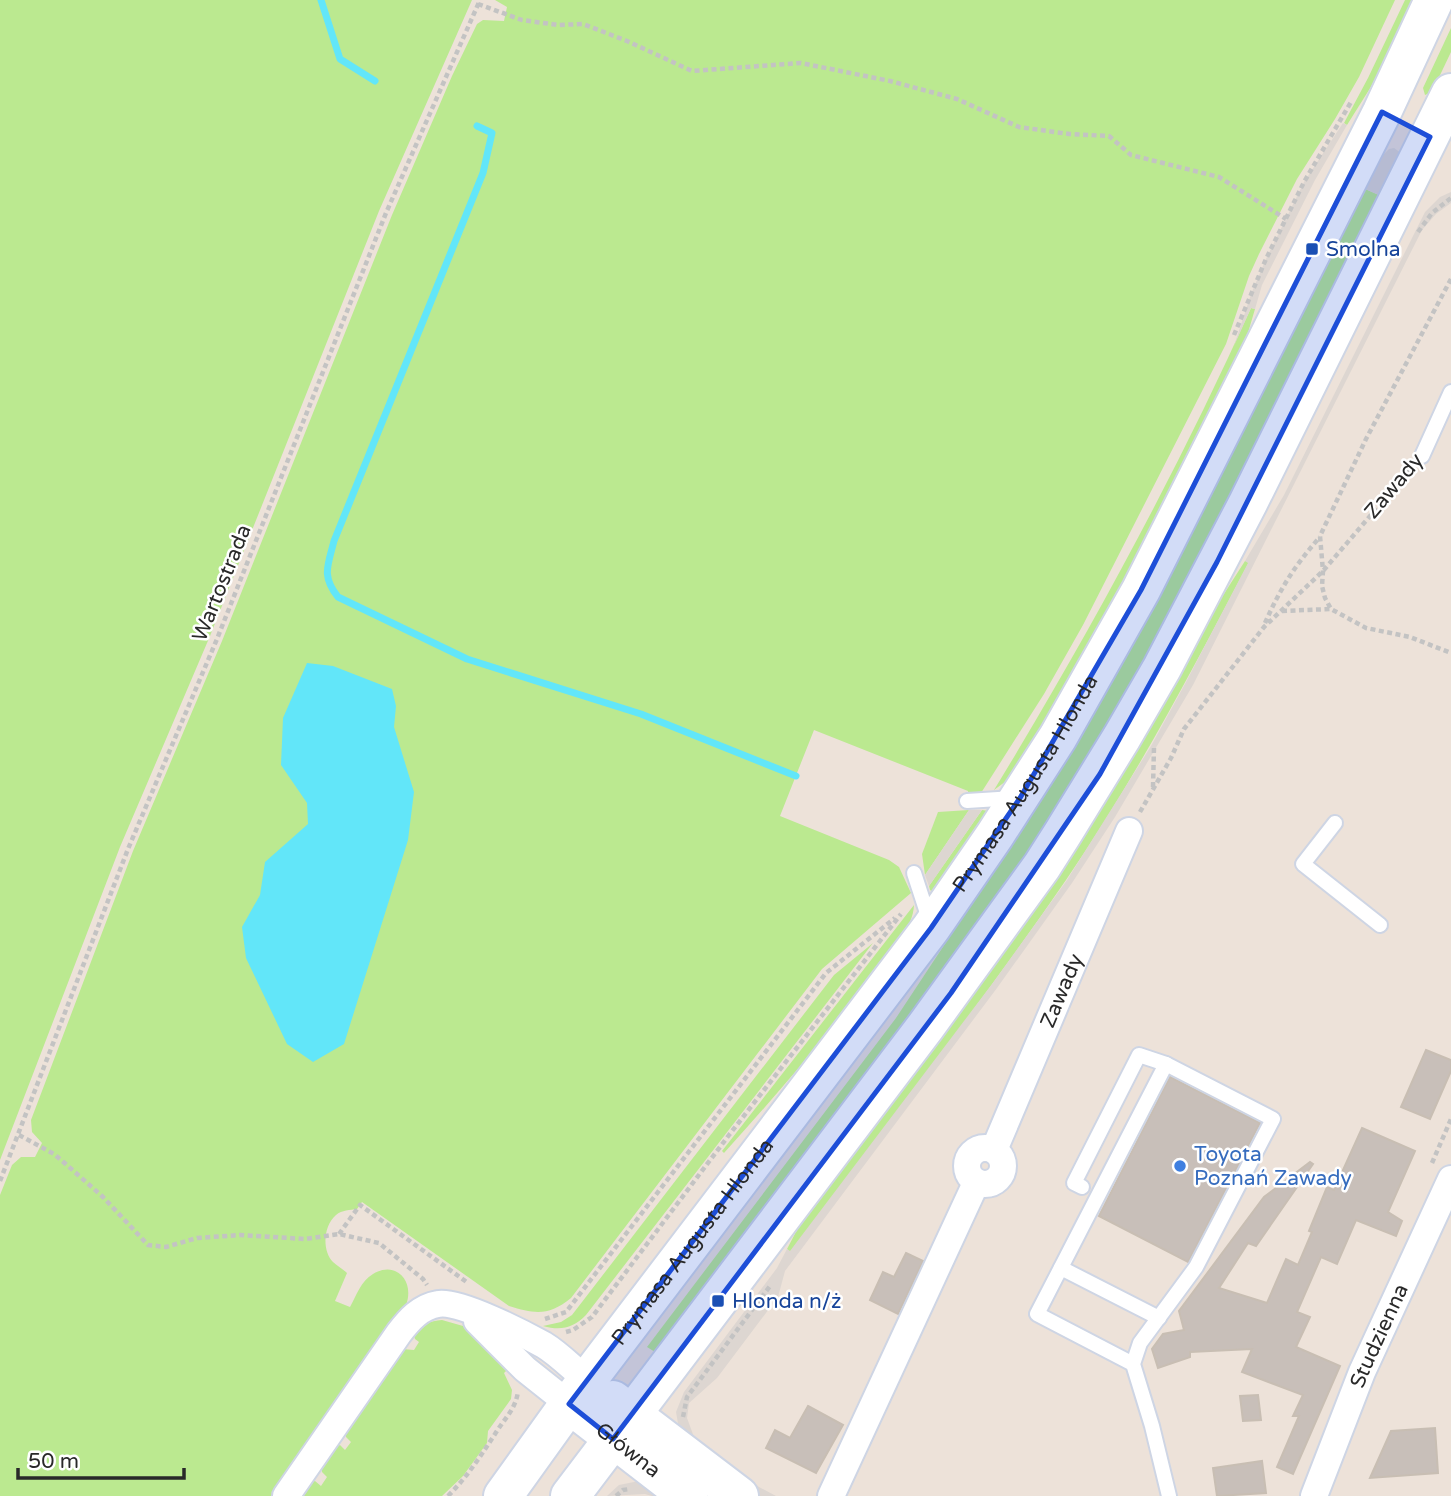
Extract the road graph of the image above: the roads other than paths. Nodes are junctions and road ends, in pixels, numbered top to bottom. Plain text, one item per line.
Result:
1 (1434, 0) edge
2 (1451, 93) edge
3 (1367, 105) junction
4 (1444, 147) edge
5 (1451, 392) edge
6 (1422, 456) road end
7 (1020, 798) junction
8 (967, 801) dead end
9 (1335, 822) dead end
10 (1129, 831) road end
11 (914, 873) dead end
12 (917, 920) junction
13 (1380, 925) dead end
14 (1166, 1064) junction
15 (1451, 1179) edge
16 (1082, 1187) dead end
17 (1060, 1268) junction
18 (457, 1299) junction
19 (1159, 1318) junction
20 (1133, 1364) junction
21 (578, 1392) junction
22 (622, 1427) junction
23 (286, 1496) edge
24 (503, 1496) edge
25 (570, 1496) edge
26 (688, 1496) edge
27 (739, 1496) edge
28 (831, 1496) edge
29 (1169, 1496) edge
30 (1314, 1496) edge

1 - 3 main road, Prymasa Augusta Hlonda
2 - 4 main road
3 - 4 main road
3 - 7 main road, Prymasa Augusta Hlonda
4 - 22 main road
5 - 6 lane, Zawady
7 - 8 lane
7 - 12 main road, Prymasa Augusta Hlonda
9 - 13 lane
10 - 28 street, Zawady
11 - 12 lane
12 - 21 main road, Prymasa Augusta Hlonda
14 - 16 lane
14 - 17 lane
14 - 19 lane
15 - 30 street, Studzienna
17 - 19 lane
17 - 20 lane
18 - 21 street
18 - 21 street
18 - 23 street
19 - 20 lane
20 - 29 lane
21 - 22 main road
21 - 24 main road, Prymasa Augusta Hlonda
22 - 25 main road
22 - 26 main road, Główna
22 - 27 main road, Główna

